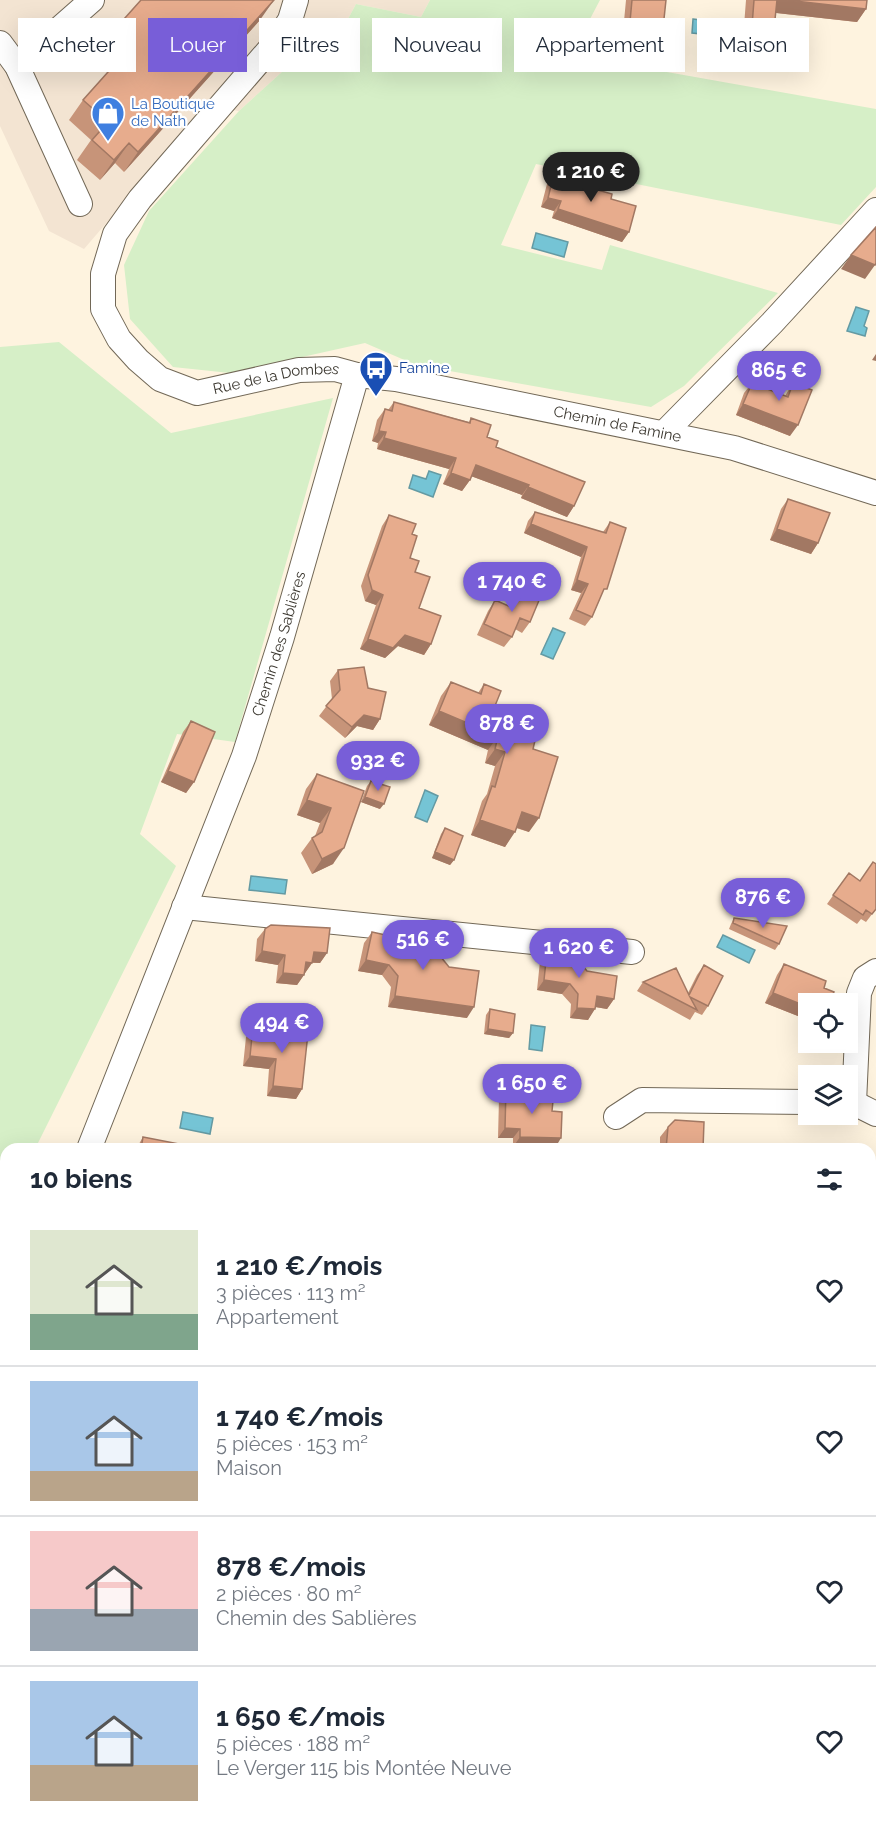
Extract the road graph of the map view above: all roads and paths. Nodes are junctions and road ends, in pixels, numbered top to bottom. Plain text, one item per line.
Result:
1 (92, 0) edge
2 (296, 0) edge
3 (0, 43) edge
4 (17, 66) junction
5 (80, 204) dead end
6 (876, 210) edge
7 (357, 375) junction
8 (664, 433) junction
9 (876, 493) edge
10 (184, 907) junction
11 (632, 951) dead end
12 (876, 971) edge
13 (854, 1065) edge
14 (798, 1102) edge
15 (858, 1106) edge
16 (876, 1114) edge
17 (616, 1117) dead end
18 (91, 1143) edge

1 - 4 street
2 - 7 street, Rue de la Dombes
3 - 4 street
4 - 5 street
6 - 8 street
7 - 8 street, Chemin de Famine
7 - 10 street, Chemin des Sablières
8 - 9 street, Chemin de Famine
10 - 11 street
10 - 18 street, Chemin des Sablières
12 - 13 street
14 - 17 street
15 - 16 street

